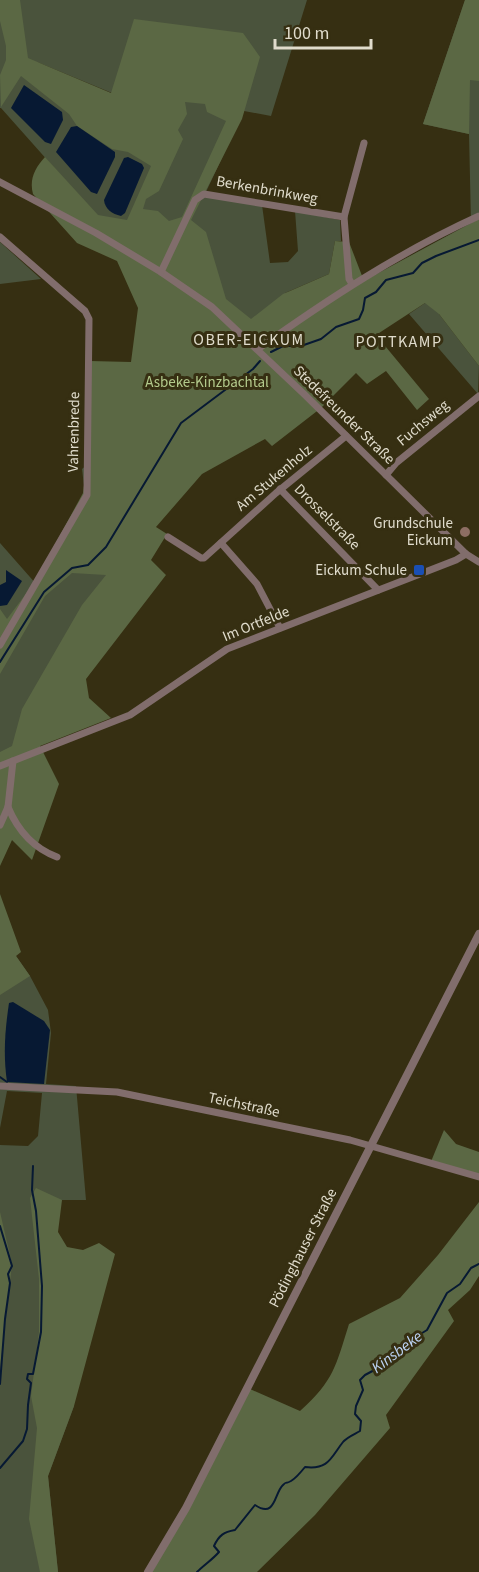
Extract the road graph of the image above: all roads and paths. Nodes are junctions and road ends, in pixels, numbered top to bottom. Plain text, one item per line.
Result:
1 (364, 143) dead end
2 (0, 182) edge
3 (479, 216) edge
4 (344, 218) junction
5 (0, 237) edge
6 (161, 272) junction
7 (352, 284) junction
8 (258, 349) junction
9 (479, 396) edge
10 (346, 436) junction
11 (386, 474) junction
12 (280, 489) junction
13 (168, 537) dead end
14 (221, 543) junction
15 (466, 554) junction
16 (479, 562) edge
17 (378, 590) junction
18 (279, 628) junction
19 (0, 645) edge
20 (13, 762) junction
21 (0, 766) edge
22 (8, 807) junction
23 (0, 825) edge
24 (57, 857) dead end
25 (479, 934) edge
26 (2, 1087) edge
27 (371, 1145) junction
28 (479, 1177) edge
29 (148, 1572) edge

1 - 4 street
2 - 6 street, Stedefreunder Straße
3 - 7 street
4 - 6 street, Berkenbrinkweg
4 - 7 street
5 - 19 street, Vahrenbrede
6 - 8 street, Stedefreunder Straße
7 - 8 street
8 - 10 street, Stedefreunder Straße
9 - 11 street, Fuchsweg
10 - 11 street, Stedefreunder Straße
10 - 12 street, Am Stukenholz
11 - 15 street, Stedefreunder Straße
12 - 14 street, Am Stukenholz
12 - 17 street, Drosselstraße
13 - 14 street, Am Stukenholz
14 - 18 street
15 - 16 street, Stedefreunder Straße
15 - 17 street, Im Ortfelde
17 - 18 street, Im Ortfelde
18 - 20 street, Im Ortfelde
20 - 21 street, Im Ortfelde
20 - 22 street
22 - 23 street
22 - 24 street
25 - 27 street, Pödinghauser Straße
26 - 27 street, Teichstraße
27 - 28 street, Teichstraße
27 - 29 street, Pödinghauser Straße

